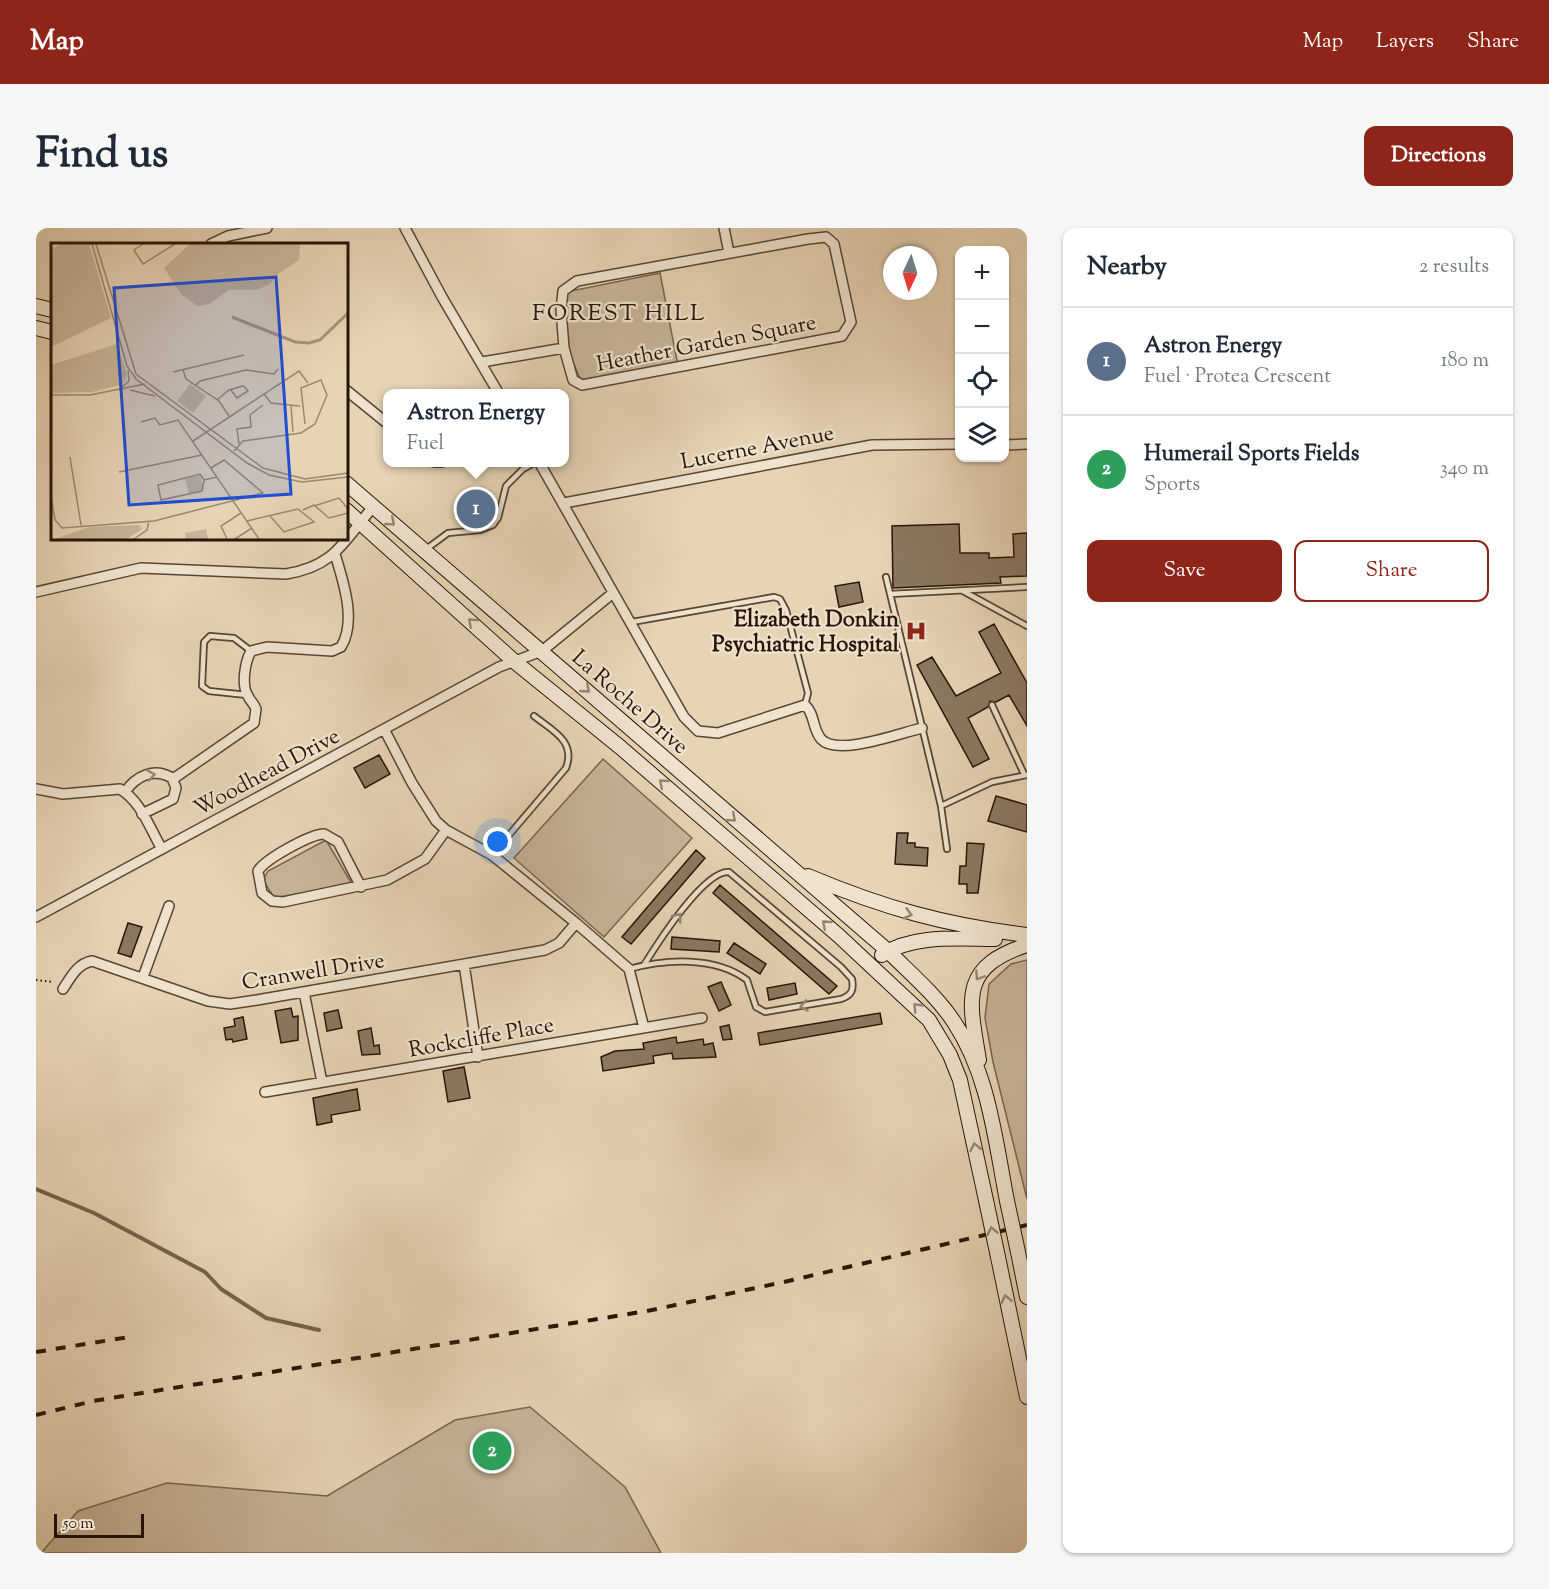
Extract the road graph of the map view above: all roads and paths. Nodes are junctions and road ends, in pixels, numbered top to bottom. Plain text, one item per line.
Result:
1 (267, 228) edge
2 (405, 228) edge
3 (724, 228) edge
4 (213, 243) edge
5 (729, 253) junction
6 (36, 306) edge
7 (51, 310) edge
8 (36, 328) edge
9 (51, 332) edge
10 (564, 348) junction
11 (482, 362) junction
12 (498, 389) edge
13 (348, 392) edge
14 (383, 421) edge
15 (955, 444) edge
16 (1027, 444) edge
17 (1009, 445) edge
18 (527, 467) edge
19 (541, 467) edge
20 (348, 485) edge
21 (564, 503) junction
22 (373, 507) junction
23 (348, 512) edge
24 (360, 522) junction
25 (348, 537) edge
26 (346, 540) edge
27 (424, 551) junction
28 (335, 554) junction
29 (886, 577) dead end
30 (1027, 587) edge
31 (963, 591) junction
32 (36, 592) edge
33 (613, 593) junction
34 (890, 594) junction
35 (632, 622) junction
36 (1027, 626) edge
37 (251, 651) junction
38 (542, 651) junction
39 (515, 662) junction
40 (247, 695) junction
41 (805, 705) junction
42 (992, 705) dead end
43 (534, 716) dead end
44 (922, 728) junction
45 (384, 729) junction
46 (1026, 774) edge
47 (173, 779) junction
48 (36, 789) edge
49 (125, 792) junction
50 (941, 806) junction
51 (142, 814) junction
52 (446, 830) junction
53 (162, 849) junction
54 (947, 849) dead end
55 (492, 855) junction
56 (795, 871) junction
57 (362, 887) junction
58 (169, 906) dead end
59 (36, 917) edge
60 (576, 923) junction
61 (1027, 937) edge
62 (1027, 945) edge
63 (888, 951) junction
64 (870, 963) junction
65 (464, 964) junction
66 (645, 965) junction
67 (629, 969) junction
68 (143, 976) junction
69 (36, 980) edge
70 (64, 987) joint
71 (304, 992) junction
72 (702, 1018) dead end
73 (644, 1028) junction
74 (478, 1057) junction
75 (982, 1076) junction
76 (322, 1082) junction
77 (265, 1092) dead end
78 (1027, 1297) edge
79 (1027, 1397) edge

1 - 4 street
2 - 11 street
3 - 5 street
5 - 10 street, Heather Garden Square
5 - 10 street, Heather Garden Square
6 - 7 street
8 - 9 street
10 - 11 street, Heather Garden Square
11 - 12 street
13 - 14 street
15 - 21 street, Lucerne Avenue
16 - 17 street
18 - 27 lane
19 - 21 street
20 - 22 street, La Roche Drive
21 - 33 street
22 - 24 street
22 -> 27 street, La Roche Drive
23 - 24 street, La Roche Drive
24 - 25 street
39 -> 24 street, La Roche Drive
26 - 28 street
27 - 38 street, La Roche Drive
28 - 32 street
28 - 37 street
29 - 34 lane
30 - 31 lane
31 - 34 lane
31 - 36 lane
33 - 35 street
33 - 38 street, Woodhead Drive
34 - 44 lane
35 - 41 street
35 - 41 lane
37 - 40 street
37 - 40 lane
38 - 39 street, Woodhead Drive
38 -> 56 street, La Roche Drive
39 - 45 street, Woodhead Drive
64 -> 39 street, La Roche Drive
40 - 47 street
41 - 44 street
42 - 46 lane
43 - 55 lane
44 - 50 lane
45 - 52 street
45 - 53 street, Woodhead Drive
46 - 50 lane
49 -> 47 street
47 - 51 street
48 - 49 street
49 - 51 street
50 - 54 lane
51 - 53 street
52 - 55 street
52 - 57 street
53 - 59 street, Woodhead Drive
55 - 60 street
56 -> 61 street
56 - 63 street, La Roche Drive
57 - 57 street
58 - 68 street
60 - 65 street, Cranwell Drive
60 - 67 street
61 - 63 street
62 -> 75 street
63 - 64 street
63 - 75 street, La Roche Drive
79 -> 64 street, La Roche Drive, bridge
65 - 71 street, Cranwell Drive
65 - 74 street
66 -> 66 lane
66 - 67 lane
67 - 73 street
68 - 70 street, Cranwell Drive
68 - 71 street, Cranwell Drive
69 - 70 path
71 - 76 street
72 - 73 street, Rockcliffe Place
73 - 74 street, Rockcliffe Place
74 - 76 street, Rockcliffe Place
75 - 78 street, bridge
76 - 77 street, Rockcliffe Place

